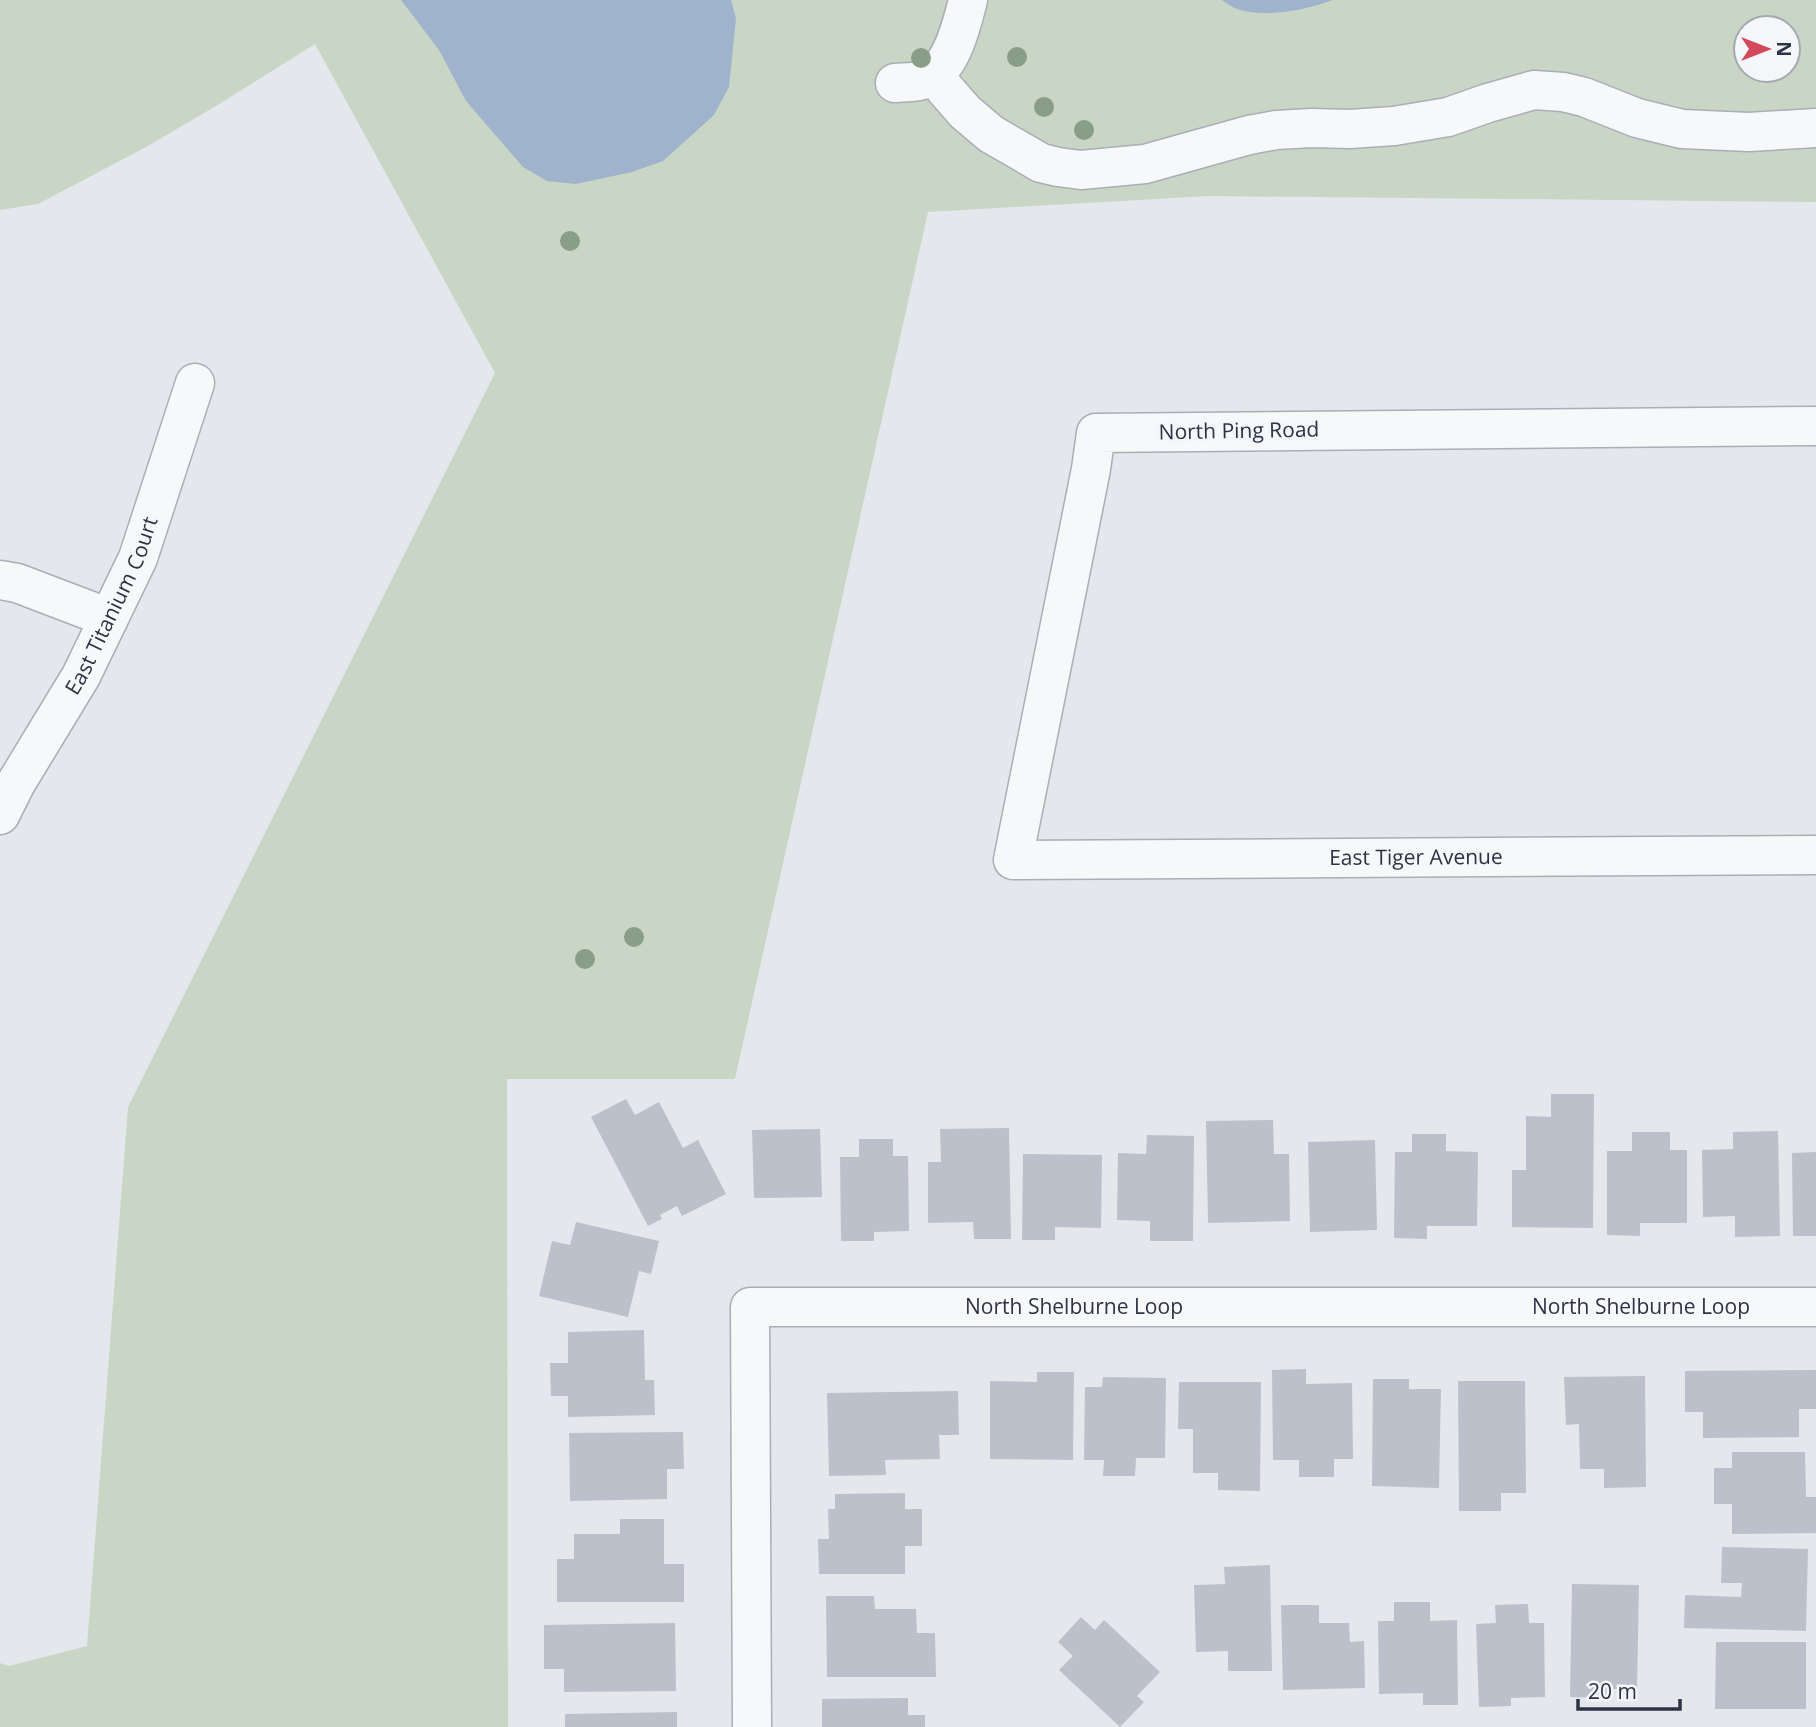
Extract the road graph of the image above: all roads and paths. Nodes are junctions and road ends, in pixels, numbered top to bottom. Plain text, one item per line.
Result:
1 (968, 0) edge
2 (935, 74) junction
3 (895, 83) dead end
4 (1816, 128) edge
5 (195, 383) dead end
6 (1816, 426) edge
7 (0, 580) edge
8 (109, 618) junction
9 (0, 815) edge
10 (1816, 855) edge
11 (1013, 860) joint
12 (1816, 1307) edge
13 (752, 1727) edge

1 - 2 street
2 - 3 street
2 - 4 street
5 - 8 street, East Titanium Court
6 - 11 street, North Ping Road
7 - 8 street
8 - 9 street, East Titanium Court
10 - 11 street, East Tiger Avenue
12 - 13 street, North Shelburne Loop

